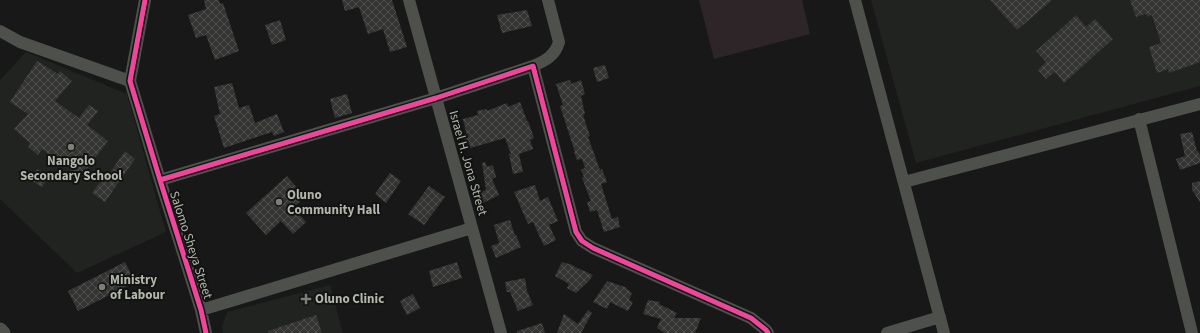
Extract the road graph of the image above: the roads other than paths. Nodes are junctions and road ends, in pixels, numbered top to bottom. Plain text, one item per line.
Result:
1 (145, 0) edge
2 (409, 0) edge
3 (548, 0) edge
4 (855, 0) edge
5 (0, 31) edge
6 (532, 66) junction
7 (130, 80) junction
8 (436, 98) junction
9 (1200, 104) edge
10 (1139, 120) junction
11 (160, 180) junction
12 (904, 182) junction
13 (472, 228) junction
14 (200, 310) junction
15 (940, 317) junction
16 (0, 330) edge
17 (3, 333) edge
18 (206, 333) edge
19 (501, 333) edge
20 (768, 333) edge
21 (887, 333) edge
22 (944, 333) edge
23 (1192, 333) edge

1 - 7 street, Salomo Sheya Street
2 - 8 street, Israel H. Jona Street
3 - 6 street
4 - 12 street
5 - 7 street
6 - 8 street
6 - 20 street
7 - 11 street, Salomo Sheya Street
8 - 11 street
8 - 13 street, Israel H. Jona Street
9 - 10 street
10 - 12 street
10 - 23 street
11 - 14 street, Salomo Sheya Street
12 - 15 street
13 - 14 street
13 - 19 street, Israel H. Jona Street
14 - 18 street, Salomo Sheya Street
15 - 21 street
15 - 22 street
16 - 17 street

